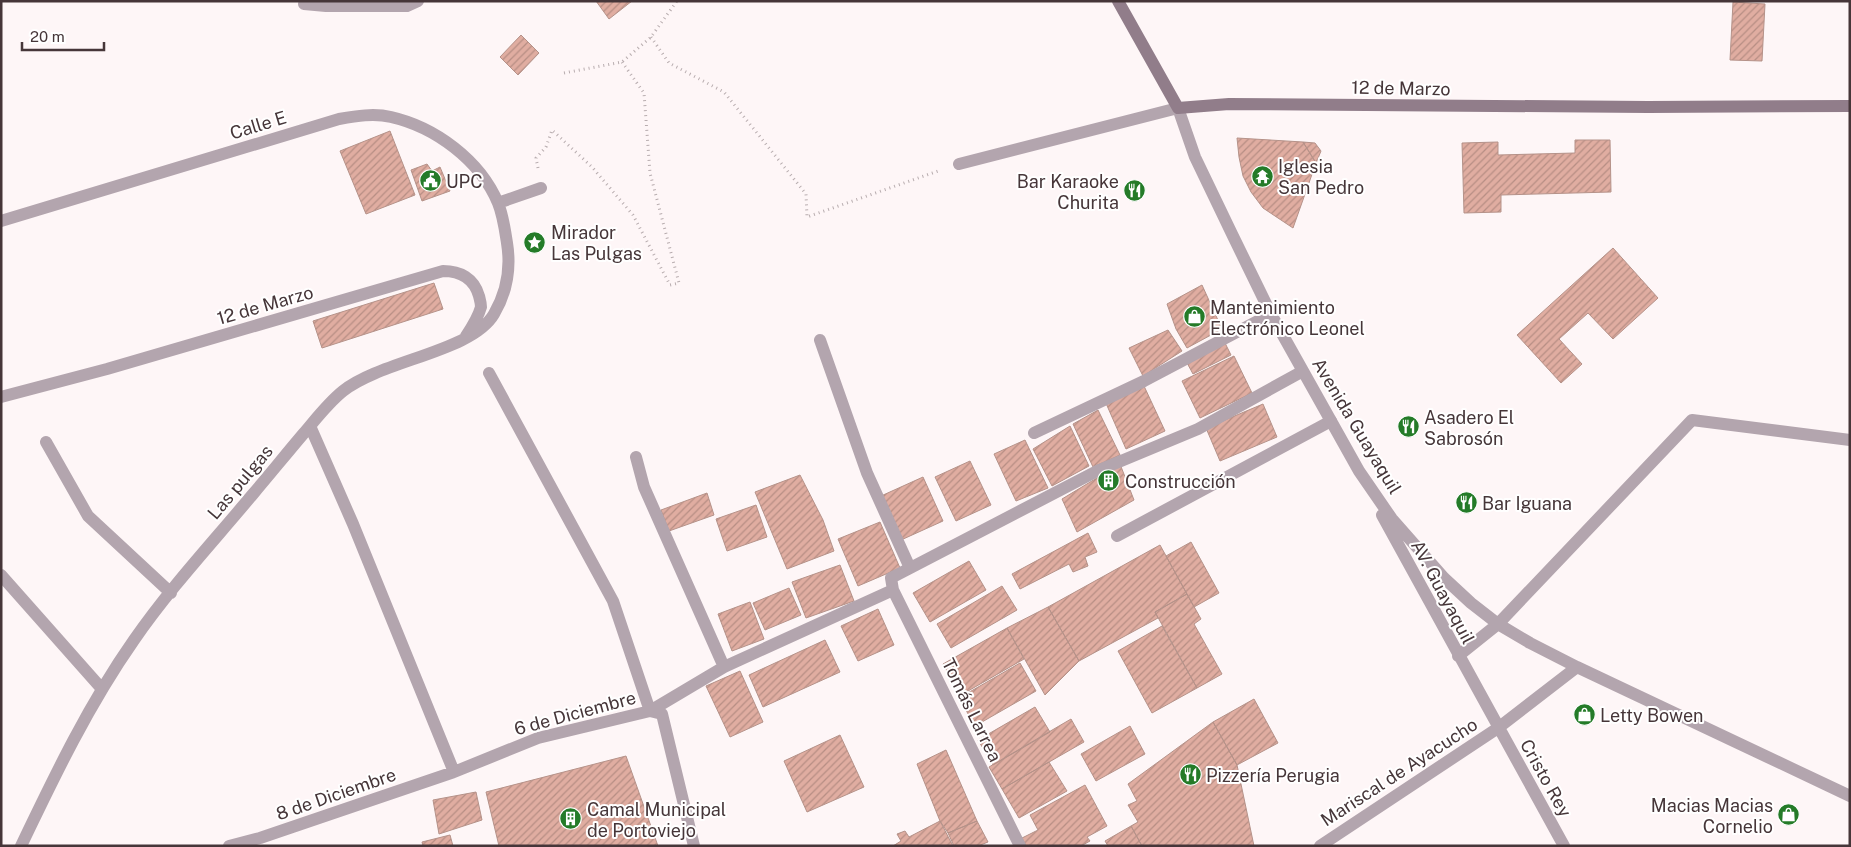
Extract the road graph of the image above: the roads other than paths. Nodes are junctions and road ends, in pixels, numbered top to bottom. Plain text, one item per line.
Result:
1 (418, 1) edge
2 (1118, 1) edge
3 (304, 4) dead end
4 (1850, 106) edge
5 (1178, 108) junction
6 (959, 164) road end
7 (541, 188) road end
8 (498, 203) junction
9 (1, 221) edge
10 (1271, 314) junction
11 (463, 340) junction
12 (820, 340) dead end
13 (1303, 370) junction
14 (489, 374) dead end
15 (1, 397) edge
16 (1331, 421) junction
17 (310, 426) junction
18 (1034, 433) dead end
19 (1850, 440) edge
20 (46, 442) dead end
21 (636, 457) dead end
22 (1359, 471) junction
23 (1117, 536) dead end
24 (910, 568) junction
25 (1, 575) edge
26 (893, 590) junction
27 (170, 592) junction
28 (1498, 624) junction
29 (1458, 656) junction
30 (724, 666) junction
31 (1577, 667) junction
32 (102, 689) junction
33 (650, 711) junction
34 (1498, 728) junction
35 (454, 772) junction
36 (1850, 796) edge
37 (21, 846) edge
38 (229, 846) edge
39 (694, 846) edge
40 (1020, 846) edge
41 (1320, 846) edge
42 (1564, 846) edge

1 - 3 street
2 - 5 street, Avenida Guayaquil
4 - 5 street, 12 de Marzo
5 - 6 street, 12 de Marzo
5 - 10 street, Avenida Guayaquil
7 - 8 street
8 - 9 street, Calle E
8 - 11 street, Las pulgas
10 - 13 street, Avenida Guayaquil
10 - 18 street
11 - 15 street, 12 de Marzo
11 - 17 street, Las pulgas
12 - 24 street
13 - 16 street, Avenida Guayaquil
13 - 24 street
14 - 33 street
16 - 22 street, Avenida Guayaquil
16 - 23 street
17 - 27 street, Las pulgas
17 - 35 street
19 - 28 street
20 - 27 street
21 - 30 street
22 - 28 street, Avenida Guayaquil
22 - 29 street, AV. Guayaquil
24 - 26 street
25 - 32 street
26 - 30 street, 6 de Diciembre
26 - 40 street, Tomás Larrea
27 - 32 street, Las pulgas
28 - 29 street
28 - 31 street, Avenida Guayaquil
29 - 34 street, AV. Guayaquil
30 - 33 street, 6 de Diciembre
31 - 34 street, Mariscal de Ayacucho
31 - 36 street, Avenida Guayaquil
32 - 37 street, Las pulgas
33 - 35 street, 6 de Diciembre
33 - 39 street
34 - 41 street, Mariscal de Ayacucho
34 - 42 street, Cristo Rey
35 - 38 street, 8 de Diciembre

